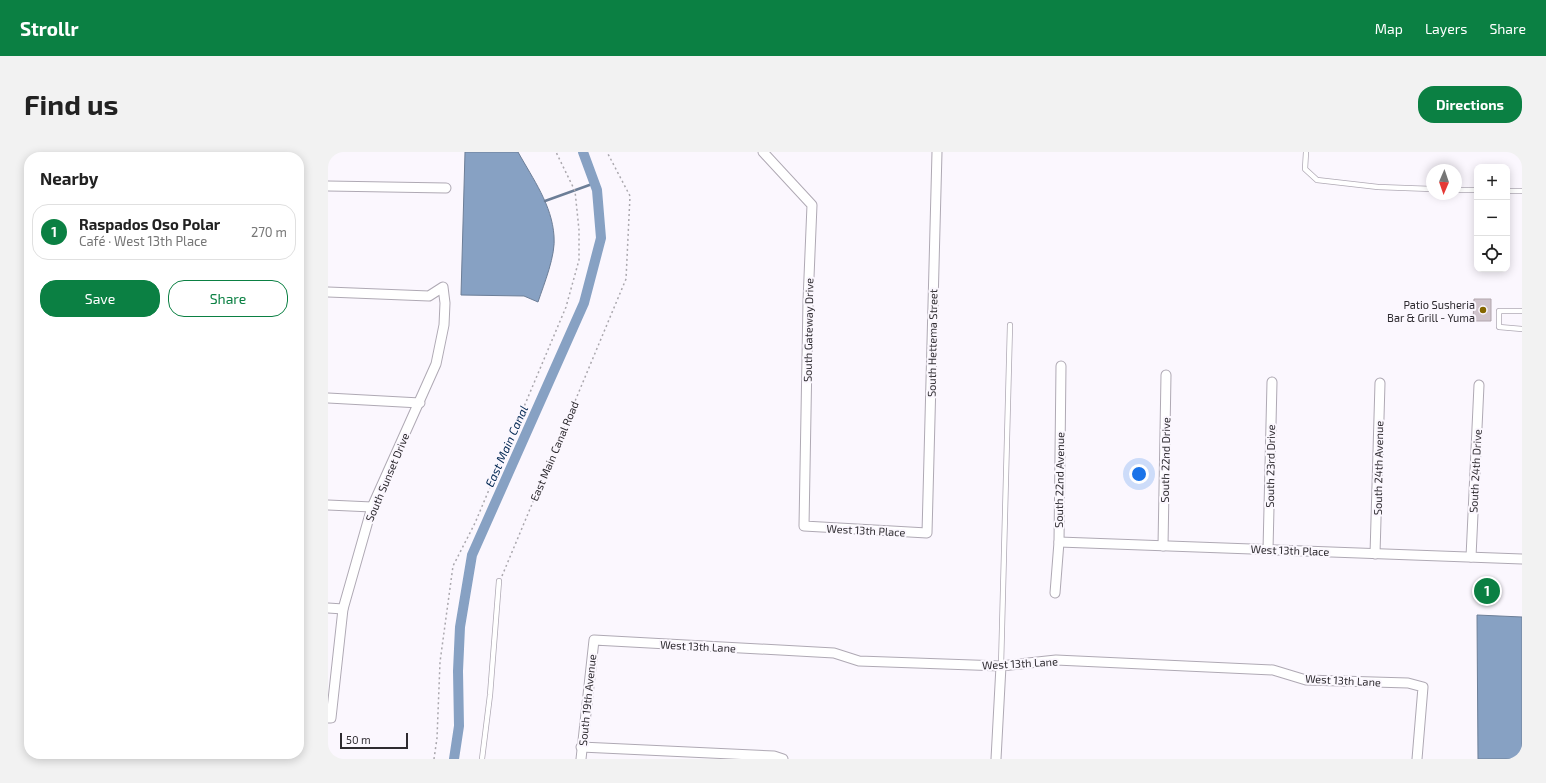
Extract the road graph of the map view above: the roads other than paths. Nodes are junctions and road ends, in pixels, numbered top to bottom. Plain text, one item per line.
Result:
1 (763, 152) edge
2 (937, 152) edge
3 (1306, 152) edge
4 (328, 186) edge
5 (446, 188) dead end
6 (1426, 189) edge
7 (1462, 190) edge
8 (1474, 190) edge
9 (1510, 191) edge
10 (1522, 192) edge
11 (328, 292) edge
12 (1522, 311) edge
13 (1010, 325) dead end
14 (1522, 329) edge
15 (1061, 366) dead end
16 (1166, 375) dead end
17 (1272, 382) dead end
18 (1380, 383) dead end
19 (1479, 385) dead end
20 (328, 398) edge
21 (420, 403) junction
22 (328, 505) edge
23 (372, 507) junction
24 (804, 526) joint
25 (927, 534) joint
26 (1059, 542) junction
27 (1164, 546) junction
28 (1268, 550) junction
29 (1375, 554) junction
30 (1471, 557) junction
31 (1522, 559) edge
32 (499, 581) road end
33 (1055, 593) dead end
34 (328, 608) edge
35 (343, 609) junction
36 (594, 640) joint
37 (1001, 666) junction
38 (330, 718) edge
39 (581, 747) junction
40 (482, 759) edge
41 (581, 759) edge
42 (783, 759) edge
43 (996, 759) edge
44 (1417, 759) edge

1 - 24 street, South Gateway Drive
2 - 25 street, South Hettema Street
3 - 6 lane
4 - 5 street
7 - 8 lane
9 - 10 lane
11 - 21 street, South Sunset Drive
12 - 14 lane
13 - 37 lane
15 - 26 street, South 22nd Avenue
16 - 27 street, South 22nd Drive
17 - 28 street, South 23rd Drive
18 - 29 street, South 24th Avenue
19 - 30 street, South 24th Drive
20 - 21 street
21 - 23 street, South Sunset Drive
22 - 23 street
23 - 35 street, South Sunset Drive
24 - 25 street, West 13th Place
26 - 27 street, West 13th Place
26 - 33 street, South 22nd Avenue
27 - 28 street, West 13th Place
28 - 29 street, West 13th Place
29 - 30 street, West 13th Place
30 - 31 street, West 13th Place
32 - 40 lane
34 - 35 street
35 - 38 street, South Sunset Drive
36 - 37 street, West 13th Lane
36 - 39 street, South 19th Avenue
37 - 43 street
37 - 44 street, West 13th Lane
39 - 41 street, South 19th Avenue
39 - 42 street

